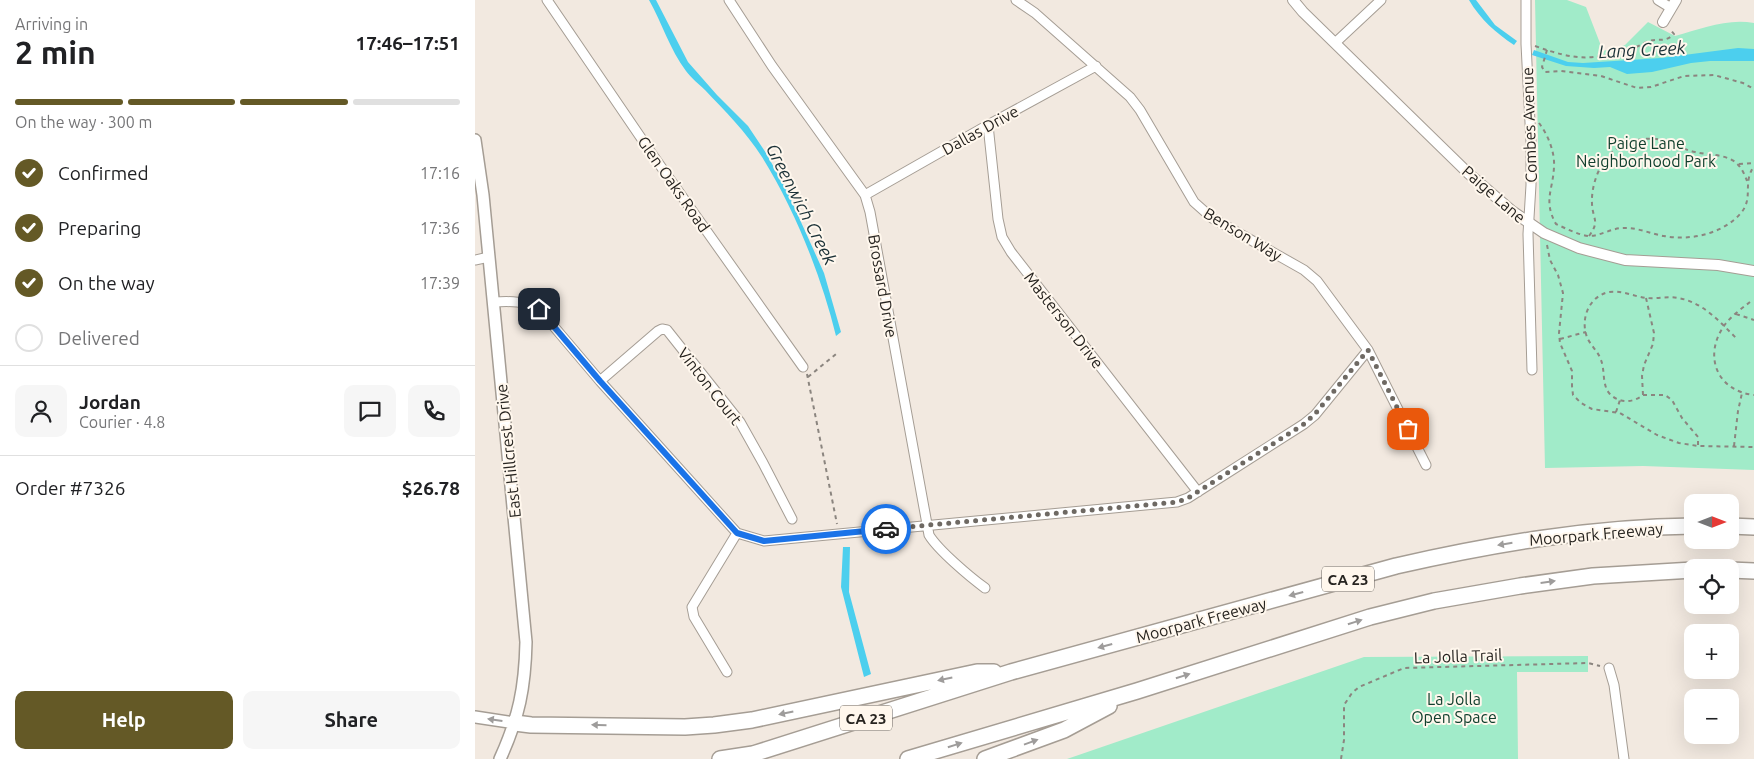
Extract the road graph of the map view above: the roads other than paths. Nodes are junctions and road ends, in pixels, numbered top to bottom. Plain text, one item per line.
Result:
1 (547, 0) edge
2 (729, 0) edge
3 (1016, 0) edge
4 (1293, 0) edge
5 (1381, 0) edge
6 (1526, 0) edge
7 (1658, 0) edge
8 (1673, 4) edge
9 (1663, 22) road end
10 (1335, 43) junction
11 (1096, 66) junction
12 (988, 125) junction
13 (475, 140) edge
14 (865, 195) junction
15 (1528, 224) junction
16 (489, 256) junction
17 (475, 260) edge
18 (1754, 271) edge
19 (493, 302) junction
20 (1368, 350) junction
21 (804, 368) road end
22 (1532, 370) dead end
23 (600, 381) junction
24 (1426, 465) dead end
25 (1198, 492) junction
26 (792, 519) dead end
27 (927, 525) junction
28 (1739, 526) edge
29 (1684, 527) edge
30 (1754, 527) edge
31 (737, 533) junction
32 (1739, 570) edge
33 (1754, 570) edge
34 (1684, 571) edge
35 (985, 588) dead end
36 (1609, 668) road end
37 (727, 672) dead end
38 (1011, 672) junction
39 (1137, 690) junction
40 (475, 717) edge
41 (515, 722) junction
42 (500, 759) edge
43 (720, 759) edge
44 (908, 759) edge
45 (985, 759) edge
46 (1624, 759) edge

1 - 21 street, Glen Oaks Road
2 - 14 street, Brossard Drive
3 - 11 street, Benson Way
4 - 10 street, Paige Lane
5 - 10 street
6 - 15 street, Combes Avenue
7 - 8 street
8 - 9 street
10 - 15 street, Paige Lane
11 - 12 street, Dallas Drive
11 - 20 street, Benson Way
12 - 14 street, Dallas Drive
12 - 25 street, Masterson Drive
13 - 16 main road, East Hillcrest Drive
14 - 27 street, Brossard Drive
15 - 18 street, Paige Lane
15 - 22 street, Combes Avenue
16 - 17 street
16 - 19 main road, East Hillcrest Drive
19 - 23 street
19 - 41 main road, East Hillcrest Drive
20 - 24 street, Benson Way
20 - 25 street
23 - 26 street, Vinton Court
23 - 31 street
25 - 27 street
27 - 31 street
27 - 35 street, Brossard Drive
28 - 30 highway
29 -> 38 highway, Moorpark Freeway / CA 23
31 - 37 street
32 - 33 highway
39 -> 34 highway, CA 23
36 - 46 street
38 -> 41 highway
38 - 43 highway, Moorpark Freeway / CA 23
44 -> 39 highway, CA 23
45 -> 39 highway
41 -> 40 main road
41 - 42 main road, East Hillcrest Drive

